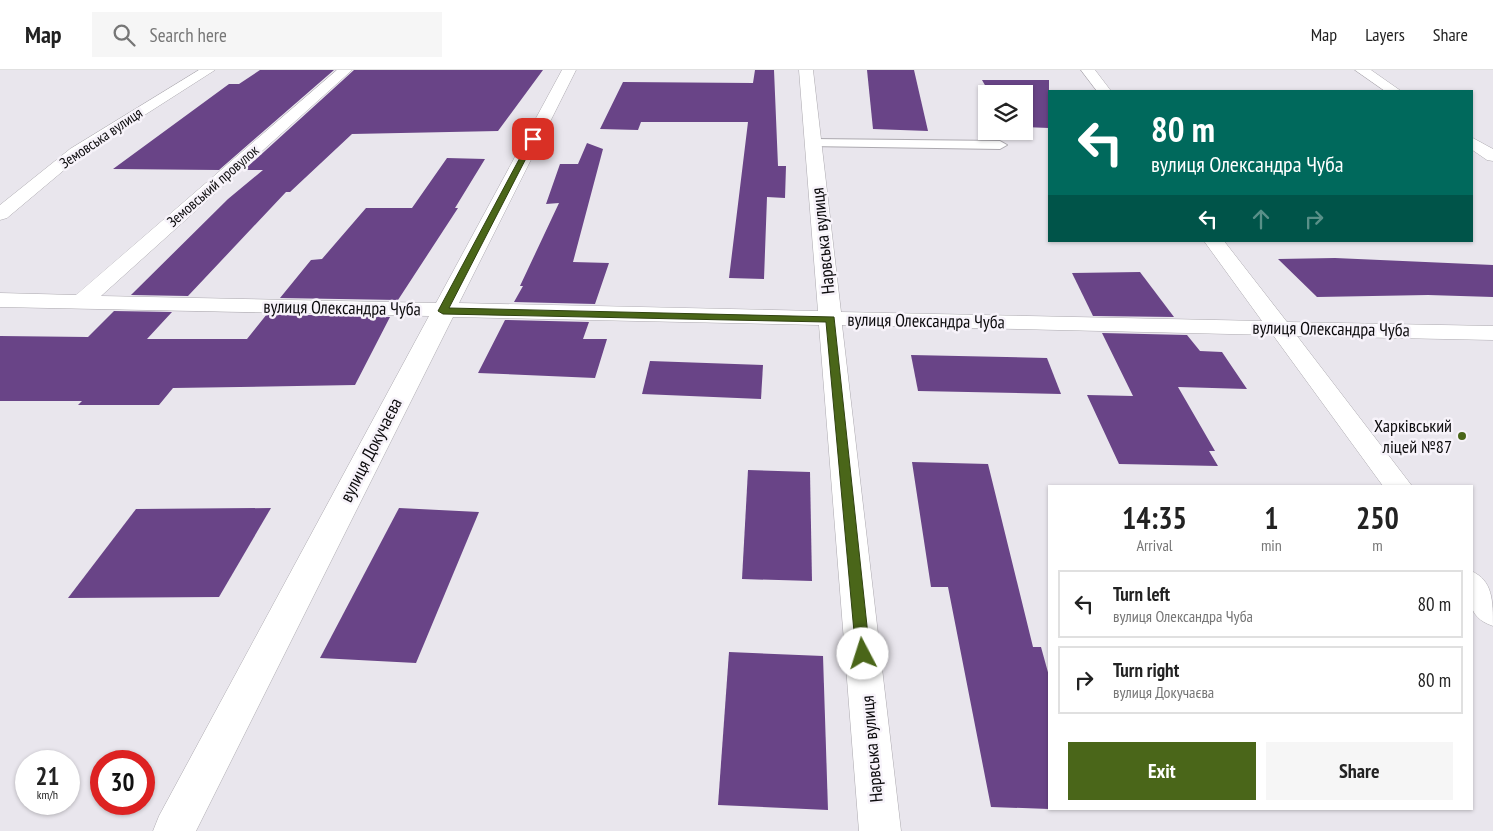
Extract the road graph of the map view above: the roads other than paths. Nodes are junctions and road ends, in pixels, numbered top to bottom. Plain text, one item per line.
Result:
1 (208, 70) edge
2 (345, 70) edge
3 (569, 70) edge
4 (806, 70) edge
5 (1088, 70) edge
6 (1362, 70) edge
7 (1103, 90) edge
8 (1392, 90) edge
9 (813, 143) junction
10 (1473, 143) edge
11 (1000, 145) dead end
12 (1493, 156) edge
13 (0, 214) edge
14 (1215, 242) edge
15 (0, 300) edge
16 (81, 302) junction
17 (443, 311) junction
18 (831, 319) junction
19 (1278, 328) junction
20 (1493, 333) edge
21 (1397, 485) edge
22 (1473, 587) edge
23 (1493, 612) edge
24 (174, 831) edge
25 (880, 831) edge

1 - 13 street, Земовська вулиця
2 - 16 street, Земовський провулок
3 - 17 street, вулиця Докучаєва
4 - 9 street, Нарвська вулиця
5 - 7 street
6 - 8 street
9 - 11 lane
9 - 18 street, Нарвська вулиця
10 - 12 street
14 - 19 street
15 - 16 street, вулиця Олександра Чуба
16 - 17 street, вулиця Олександра Чуба
17 - 18 street, вулиця Олександра Чуба
17 - 24 street, вулиця Докучаєва
18 - 19 street, вулиця Олександра Чуба
18 - 25 street, Нарвська вулиця
19 - 20 street, вулиця Олександра Чуба
19 - 21 street
22 - 23 street

